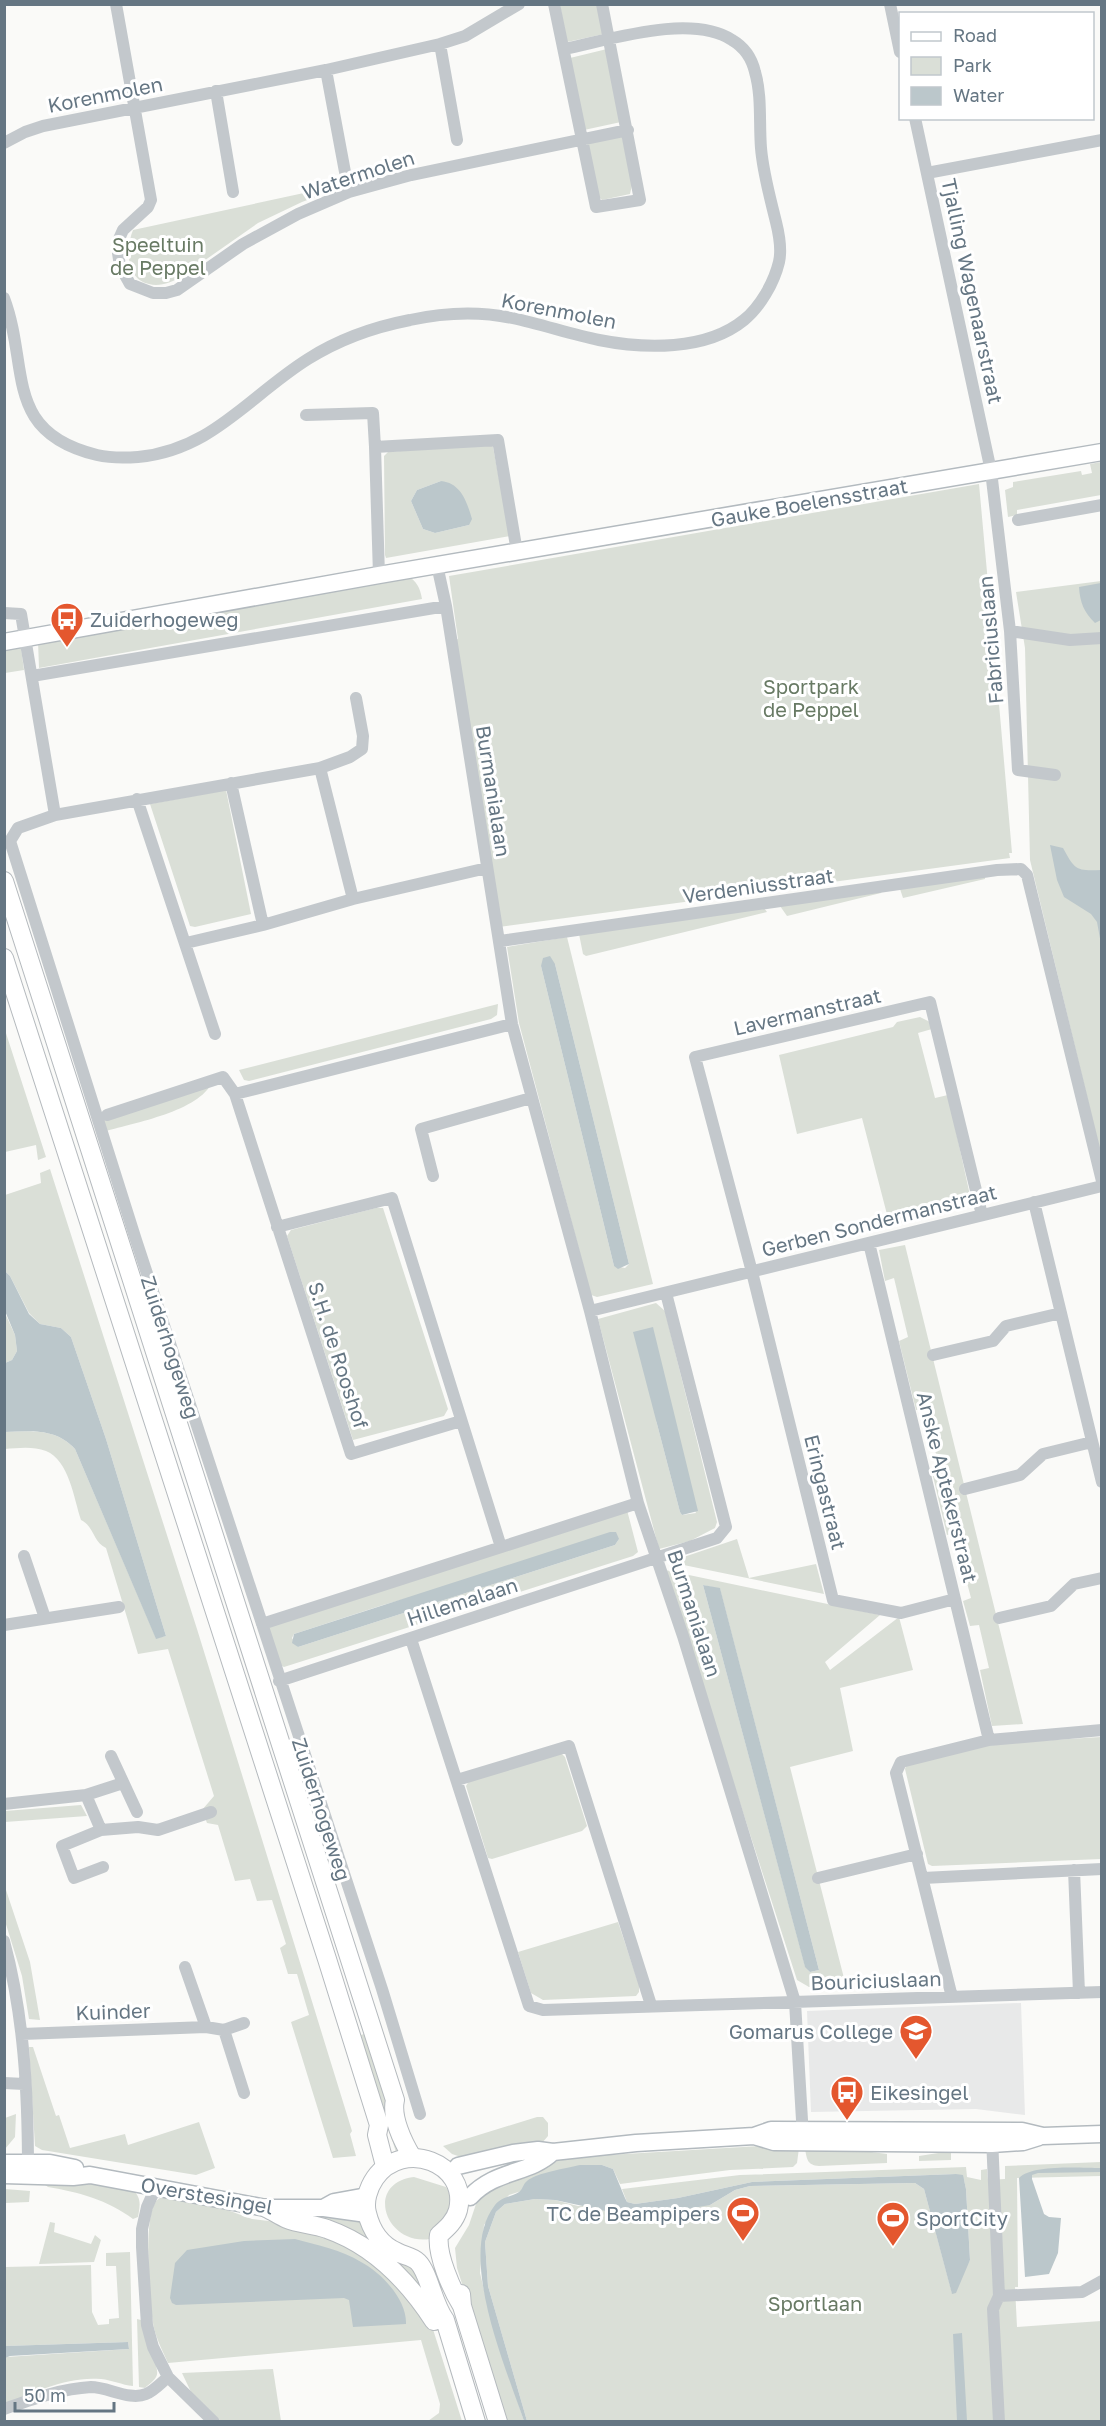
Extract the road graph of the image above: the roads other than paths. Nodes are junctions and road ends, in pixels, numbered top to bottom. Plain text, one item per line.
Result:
1 (116, 4) edge
2 (519, 4) edge
3 (554, 4) edge
4 (602, 4) edge
5 (890, 4) edge
6 (609, 40) junction
7 (440, 44) junction
8 (899, 47) edge
9 (564, 50) junction
10 (326, 70) junction
11 (216, 91) junction
12 (135, 108) junction
13 (915, 120) edge
14 (628, 130) junction
15 (582, 139) junction
16 (457, 140) dead end
17 (1101, 141) edge
18 (4, 143) edge
19 (345, 172) dead end
20 (927, 174) junction
21 (232, 192) dead end
22 (4, 297) edge
23 (306, 415) dead end
24 (375, 447) junction
25 (1101, 452) edge
26 (992, 471) junction
27 (1101, 505) edge
28 (1018, 519) dead end
29 (517, 552) junction
30 (437, 565) junction
31 (379, 575) junction
32 (446, 606) junction
33 (4, 613) edge
34 (1010, 631) junction
35 (26, 638) junction
36 (1101, 638) edge
37 (4, 642) edge
38 (32, 676) junction
39 (356, 698) dead end
40 (320, 768) junction
41 (1055, 775) dead end
42 (231, 783) junction
43 (137, 799) junction
44 (55, 815) junction
45 (487, 868) junction
46 (4, 881) edge
47 (353, 899) junction
48 (263, 925) junction
49 (500, 941) junction
50 (186, 943) junction
51 (4, 958) edge
52 (512, 1024) junction
53 (215, 1035) dead end
54 (235, 1094) junction
55 (531, 1098) junction
56 (107, 1115) dead end
57 (433, 1176) dead end
58 (1101, 1184) edge
59 (1034, 1202) junction
60 (982, 1215) junction
61 (277, 1227) junction
62 (869, 1243) junction
63 (752, 1272) junction
64 (666, 1293) junction
65 (590, 1311) junction
66 (1061, 1313) junction
67 (933, 1355) dead end
68 (461, 1421) junction
69 (1092, 1442) junction
70 (1101, 1482) edge
71 (965, 1490) dead end
72 (638, 1503) junction
73 (501, 1547) junction
74 (24, 1556) dead end
75 (657, 1558) junction
76 (1101, 1578) edge
77 (955, 1599) junction
78 (119, 1607) dead end
79 (45, 1618) junction
80 (999, 1618) dead end
81 (262, 1624) junction
82 (4, 1625) edge
83 (411, 1639) junction
84 (279, 1681) junction
85 (1101, 1730) edge
86 (989, 1740) junction
87 (111, 1756) dead end
88 (457, 1780) junction
89 (123, 1783) junction
90 (86, 1795) junction
91 (4, 1804) edge
92 (137, 1812) dead end
93 (211, 1812) dead end
94 (101, 1830) junction
95 (917, 1854) junction
96 (103, 1867) dead end
97 (1101, 1869) edge
98 (1074, 1870) junction
99 (818, 1878) dead end
100 (923, 1878) junction
101 (4, 1941) edge
102 (185, 1967) dead end
103 (1101, 1992) edge
104 (1079, 1993) junction
105 (952, 1997) junction
106 (795, 2002) junction
107 (651, 2006) junction
108 (244, 2023) dead end
109 (206, 2028) junction
110 (224, 2030) junction
111 (22, 2034) junction
112 (4, 2083) edge
113 (24, 2084) junction
114 (244, 2093) dead end
115 (420, 2114) dead end
116 (1101, 2134) edge
117 (803, 2136) junction
118 (992, 2138) junction
119 (553, 2152) junction
120 (402, 2160) junction
121 (4, 2163) edge
122 (28, 2168) junction
123 (454, 2172) junction
124 (4, 2175) edge
125 (156, 2187) junction
126 (470, 2197) junction
127 (266, 2208) junction
128 (371, 2208) junction
129 (428, 2248) junction
130 (1101, 2281) edge
131 (999, 2296) junction
132 (456, 2351) junction
133 (168, 2377) junction
134 (4, 2409) edge
135 (214, 2421) edge
136 (476, 2421) edge
137 (498, 2421) edge
138 (999, 2421) edge

1 - 12 street, Watermolen
2 - 7 street, Korenmolen
3 - 9 street
4 - 6 street
5 - 8 street
6 - 9 street, Korenmolen
6 - 14 street
6 - 22 street, Korenmolen
7 - 10 street, Korenmolen
7 - 16 street
9 - 15 street
10 - 11 street, Korenmolen
10 - 19 street
11 - 12 street, Korenmolen
11 - 21 street
12 - 15 street, Watermolen
12 - 18 street, Korenmolen
13 - 20 street, Tjalling Wagenaarstraat
14 - 15 street, Watermolen
14 - 15 street
17 - 20 street
20 - 26 street, Tjalling Wagenaarstraat
23 - 24 street
24 - 29 street
24 - 31 street
25 - 26 street, Gauke Boelensstraat
26 - 29 street, Gauke Boelensstraat
26 - 34 street, Fabriciuslaan
27 - 28 street
29 - 30 street, Gauke Boelensstraat
30 - 31 street, Gauke Boelensstraat
30 - 32 street, Burmanialaan
31 - 35 street, Gauke Boelensstraat
32 - 38 street
32 - 45 street, Burmanialaan
33 - 35 street
34 - 36 street
34 - 41 street, Fabriciuslaan
35 - 37 street, Gauke Boelensstraat
35 - 38 street
38 - 44 street
39 - 40 street, Zuiderhogeweg
40 - 42 street, Zuiderhogeweg
40 - 47 street
42 - 43 street, Zuiderhogeweg
42 - 48 street
43 - 44 street, Zuiderhogeweg
43 - 50 street
44 - 81 street, Zuiderhogeweg
45 - 47 street
45 - 49 street, Burmanialaan
46 - 120 main road, Zuiderhogeweg
47 - 48 street
48 - 50 street
49 - 52 street, Burmanialaan
49 - 58 street, Verdeniusstraat
50 - 53 street
51 - 120 main road, Zuiderhogeweg
52 - 54 street
52 - 55 street, Burmanialaan
54 - 56 street
54 - 61 street, S.H. de Rooshof
55 - 57 street
55 - 65 street, Burmanialaan
58 - 59 street, Gerben Sondermanstraat
59 - 60 street, Gerben Sondermanstraat
59 - 66 street
60 - 62 street, Gerben Sondermanstraat
60 - 63 street, Lavermanstraat
61 - 68 street
61 - 68 street, S.H. de Rooshof
62 - 63 street, Gerben Sondermanstraat
62 - 77 street, Anske Aptekerstraat
63 - 64 street, Gerben Sondermanstraat
63 - 77 street, Eringastraat
64 - 65 street, Gerben Sondermanstraat
64 - 75 street
65 - 72 street, Burmanialaan
66 - 67 street
66 - 69 street
68 - 73 street
69 - 70 street
69 - 71 street
72 - 73 street, Hillemalaan
72 - 75 street, Burmanialaan
73 - 81 street, Hillemalaan
74 - 79 street
75 - 83 street, Hillemalaan
75 - 106 street, Burmanialaan
76 - 80 street
77 - 86 street, Anske Aptekerstraat
78 - 79 street
79 - 82 street
81 - 84 street, Zuiderhogeweg
83 - 84 street, Hillemalaan
83 - 88 street, Bouriciuslaan
84 - 115 street, Zuiderhogeweg
85 - 86 street
86 - 95 street
87 - 89 street
88 - 107 street, Bouriciuslaan
88 - 107 street
89 - 90 street
89 - 92 street
90 - 91 street
90 - 94 street
93 - 94 street
94 - 96 street
95 - 99 street
95 - 100 street
97 - 98 street
98 - 100 street
98 - 104 street
100 - 105 street
101 - 111 street
102 - 109 street
103 - 104 street, Bouriciuslaan
104 - 105 street, Bouriciuslaan
105 - 106 street, Bouriciuslaan
106 - 107 street, Bouriciuslaan
106 - 117 street, Burmanialaan
108 - 110 street, Kuinder
109 - 110 street, Kuinder
109 - 111 street, Kuinder
110 - 114 street
111 - 113 street
112 - 113 street
113 - 122 street
116 - 118 street
117 - 118 street
117 - 119 street
118 - 131 street
119 - 123 street
119 - 126 street
120 - 123 main road
120 - 128 main road
121 - 122 street, Overstesingel
122 - 124 street, Overstesingel
122 - 125 street, Overstesingel
123 - 126 main road
123 - 129 main road
125 - 127 street, Overstesingel
125 - 133 street
126 - 129 main road
127 - 128 street, Overstesingel
127 - 132 main road
128 - 129 main road
129 - 132 main road
129 - 137 main road
130 - 131 street
131 - 138 street
132 - 136 main road
133 - 134 street
133 - 135 street

